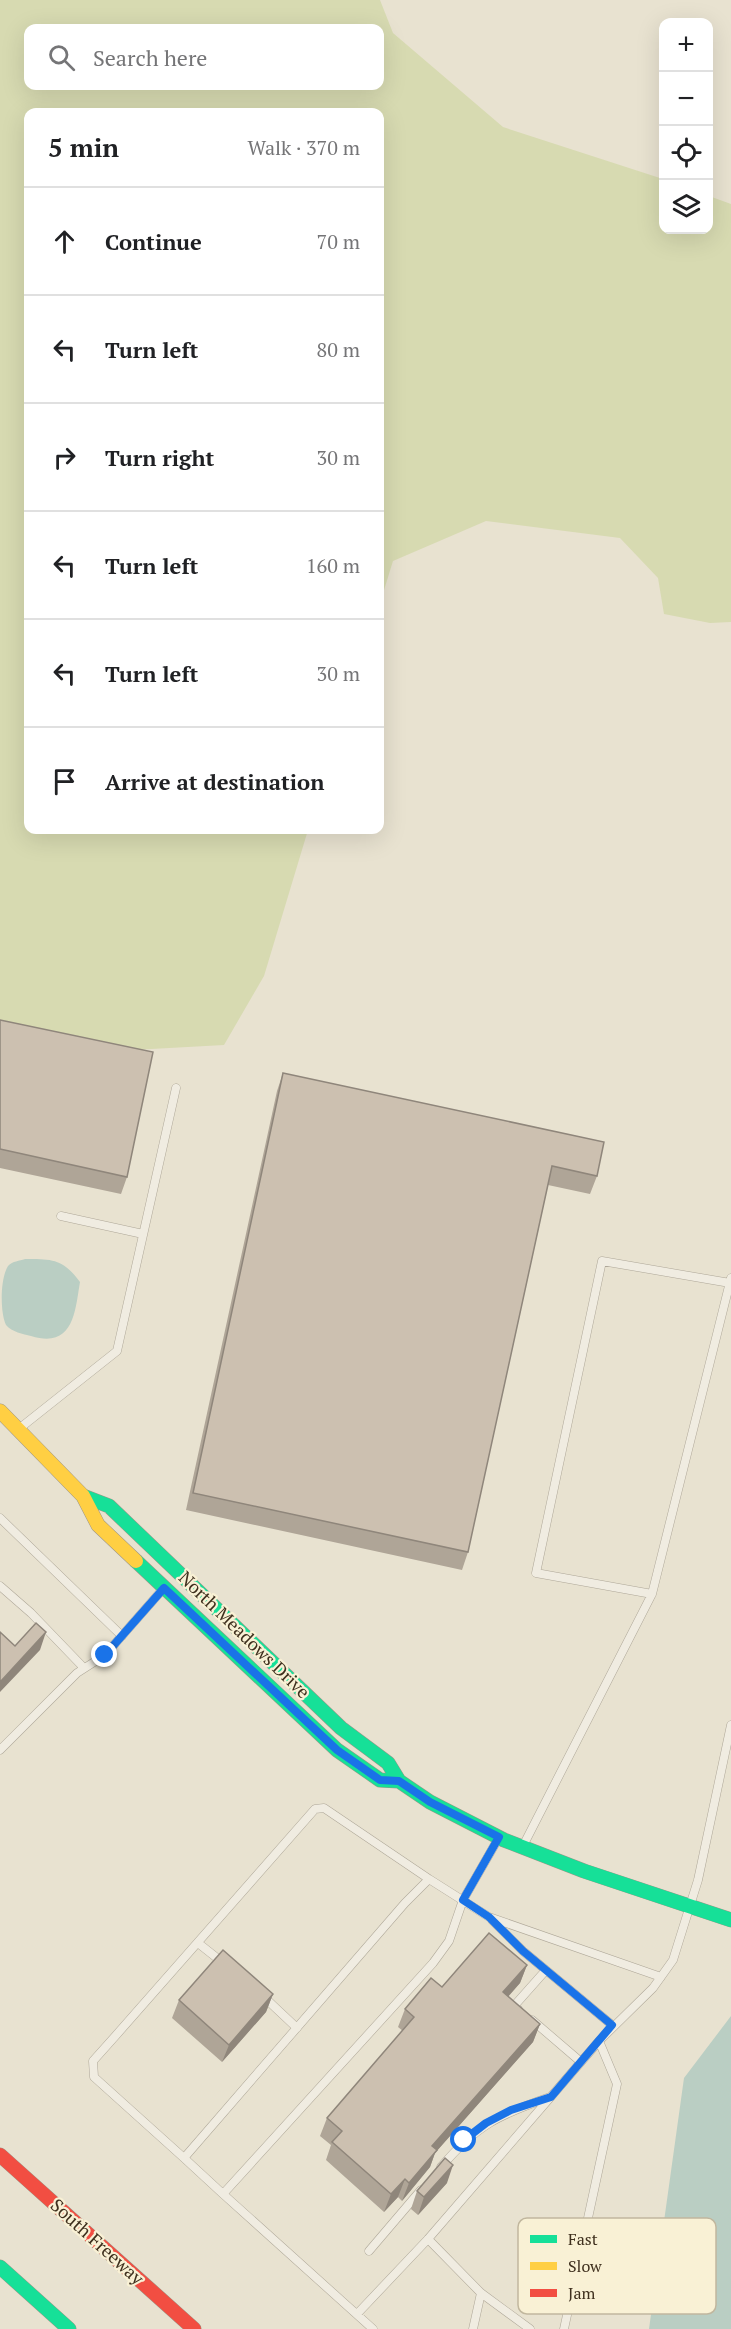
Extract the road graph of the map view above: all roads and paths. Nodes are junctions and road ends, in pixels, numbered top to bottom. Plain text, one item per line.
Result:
1 (176, 1088) dead end
2 (61, 1216) dead end
3 (143, 1234) junction
4 (730, 1281) edge
5 (0, 1411) edge
6 (17, 1431) junction
7 (83, 1496) junction
8 (0, 1518) edge
9 (178, 1572) junction
10 (0, 1586) edge
11 (164, 1588) junction
12 (652, 1594) junction
13 (122, 1636) junction
14 (84, 1668) junction
15 (731, 1725) edge
16 (0, 1750) edge
17 (399, 1781) junction
18 (499, 1837) junction
19 (522, 1847) junction
20 (429, 1879) junction
21 (463, 1900) junction
22 (690, 1906) junction
23 (489, 1917) junction
24 (731, 1920) edge
25 (198, 1943) junction
26 (230, 1968) edge
27 (546, 1970) junction
28 (661, 1977) junction
29 (255, 1989) edge
30 (612, 2025) junction
31 (297, 2028) junction
32 (599, 2041) junction
33 (581, 2062) junction
34 (551, 2097) junction
35 (0, 2155) edge
36 (184, 2158) junction
37 (435, 2174) edge
38 (427, 2183) edge
39 (223, 2194) junction
40 (588, 2218) edge
41 (428, 2239) junction
42 (369, 2251) dead end
43 (0, 2267) edge
44 (481, 2293) junction
45 (357, 2314) junction
46 (567, 2314) edge
47 (69, 2329) edge
48 (194, 2329) edge
49 (373, 2329) edge
50 (473, 2329) edge
51 (530, 2329) edge
52 (564, 2329) edge

1 - 3 lane
2 - 3 lane
3 - 6 lane
4 - 12 lane
4 - 12 lane
5 - 6 main road, North Meadows Drive
6 - 7 main road, North Meadows Drive
7 - 9 main road, North Meadows Drive
7 - 11 main road, North Meadows Drive
8 - 13 lane
9 - 11 lane
9 - 17 main road, North Meadows Drive
10 - 14 lane
11 - 13 lane
11 - 17 main road, North Meadows Drive
12 - 19 lane
13 - 14 lane
14 - 16 lane
15 - 22 lane
17 - 18 main road, North Meadows Drive
18 - 19 main road, North Meadows Drive
18 - 21 lane
19 - 22 main road, North Meadows Drive
20 - 21 lane
20 - 25 lane
20 - 31 lane
21 - 23 lane
21 - 39 lane
22 - 24 main road, North Meadows Drive
22 - 28 lane
23 - 27 lane
23 - 28 lane
25 - 26 lane
25 - 36 lane
27 - 30 lane
27 - 33 lane
28 - 30 lane
29 - 31 lane
30 - 32 lane
31 - 36 lane
32 - 33 lane
32 - 40 lane
33 - 34 lane
34 - 37 lane
34 - 41 lane
35 - 48 main road, South Freeway
36 - 39 lane
38 - 42 lane
39 - 45 lane
41 - 44 lane
41 - 45 lane
43 - 47 main road
44 - 50 lane
44 - 51 lane
45 - 49 lane
46 - 52 lane

